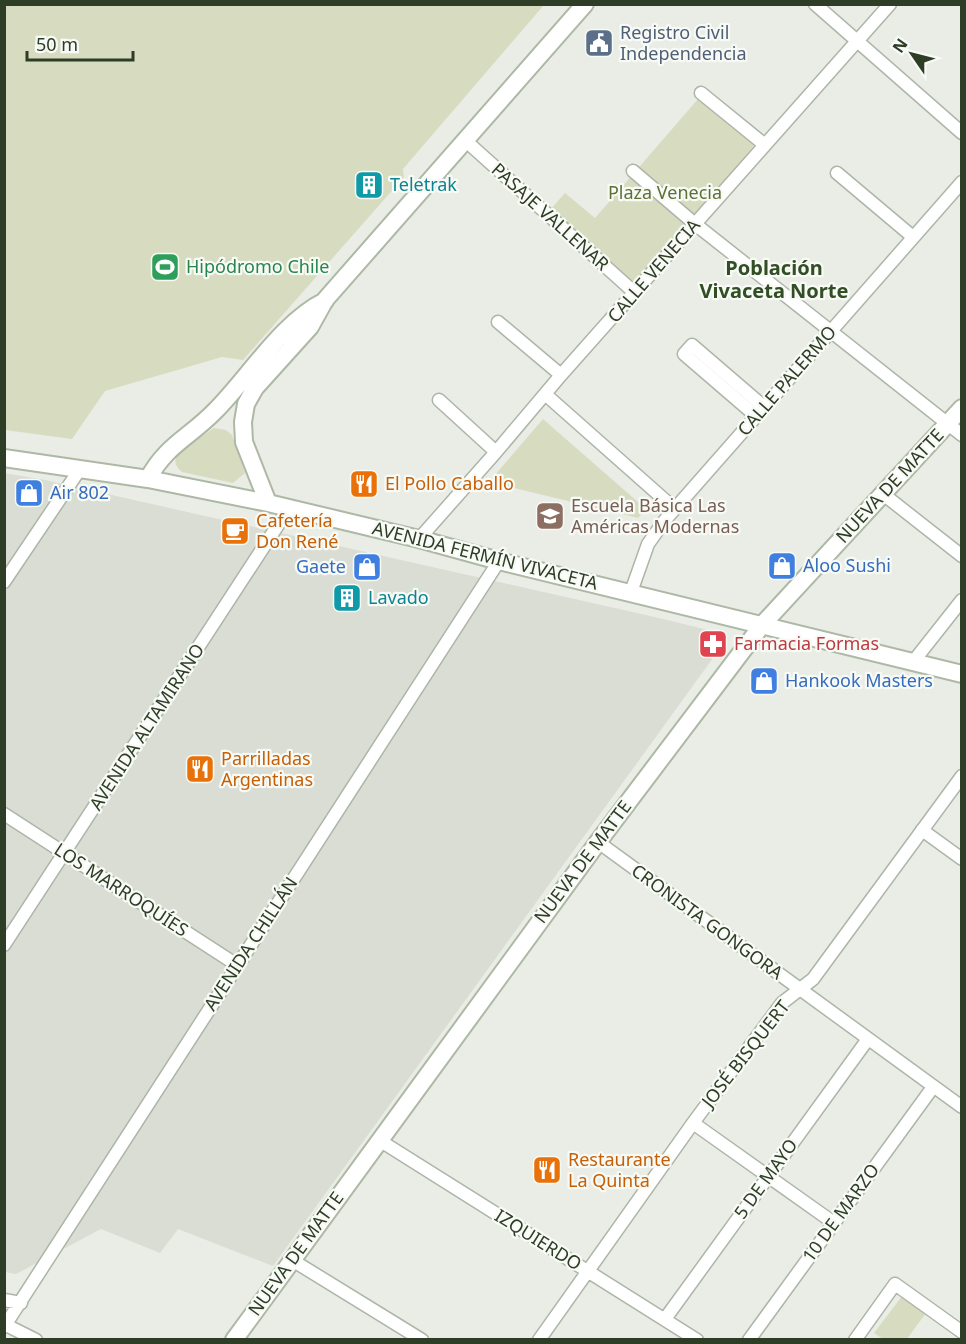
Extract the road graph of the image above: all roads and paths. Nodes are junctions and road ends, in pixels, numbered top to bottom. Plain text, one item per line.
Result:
1 (585, 4) edge
2 (815, 4) edge
3 (890, 4) edge
4 (857, 41) junction
5 (701, 93) dead end
6 (962, 133) edge
7 (465, 141) junction
8 (765, 145) junction
9 (633, 171) dead end
10 (837, 173) dead end
11 (962, 182) edge
12 (695, 224) junction
13 (913, 237) junction
14 (635, 293) junction
15 (325, 300) junction
16 (498, 322) dead end
17 (831, 332) junction
18 (561, 375) junction
19 (721, 377) dead end
20 (545, 394) junction
21 (439, 400) dead end
22 (962, 408) edge
23 (760, 411) junction
24 (947, 424) junction
25 (962, 435) edge
26 (496, 452) junction
27 (4, 458) edge
28 (80, 469) junction
29 (148, 479) junction
30 (883, 494) junction
31 (268, 503) junction
32 (290, 508) junction
33 (675, 509) junction
34 (418, 539) junction
35 (962, 556) edge
36 (499, 561) junction
37 (4, 582) edge
38 (631, 592) junction
39 (962, 600) edge
40 (762, 625) junction
41 (913, 662) junction
42 (962, 674) edge
43 (962, 776) edge
44 (4, 814) edge
45 (922, 830) junction
46 (598, 842) junction
47 (65, 853) junction
48 (962, 859) edge
49 (4, 945) edge
50 (237, 965) junction
51 (800, 989) junction
52 (868, 1039) junction
53 (933, 1087) junction
54 (962, 1107) edge
55 (693, 1123) junction
56 (379, 1140) junction
57 (769, 1176) junction
58 (834, 1223) junction
59 (292, 1260) junction
60 (587, 1271) junction
61 (4, 1300) edge
62 (21, 1303) junction
63 (665, 1319) junction
64 (5, 1326) edge
65 (962, 1332) edge
66 (855, 1339) edge
67 (36, 1340) edge
68 (234, 1340) edge
69 (422, 1340) edge
70 (539, 1340) edge
71 (697, 1340) edge
72 (749, 1340) edge

1 - 7 street
2 - 4 street
3 - 4 street, CALLE VENECIA
4 - 6 street
4 - 8 street, CALLE VENECIA
5 - 8 street
7 - 14 street, PASAJE VALLENAR
7 - 15 street
8 - 12 street, CALLE VENECIA
9 - 12 street
10 - 13 street
11 - 13 street, CALLE PALERMO
12 - 14 street, CALLE VENECIA
12 - 17 street
13 - 17 street, CALLE PALERMO
14 - 18 street, CALLE VENECIA
15 - 29 street
15 - 31 street
16 - 18 street
17 - 23 street, CALLE PALERMO
17 - 24 street
18 - 20 street, CALLE VENECIA
19 - 23 street
20 - 26 street, CALLE VENECIA
20 - 33 street
21 - 26 street
22 - 24 street, NUEVA DE MATTE
23 - 33 street, CALLE PALERMO
24 - 25 street
24 - 30 street, NUEVA DE MATTE
26 - 34 street, CALLE VENECIA
27 - 28 street, AVENIDA FERMÍN VIVACETA
28 - 29 street, AVENIDA FERMÍN VIVACETA
28 - 37 street
29 - 31 street, AVENIDA FERMÍN VIVACETA
30 - 35 street
30 - 40 street, NUEVA DE MATTE
31 - 32 street, AVENIDA FERMÍN VIVACETA
32 - 34 street, AVENIDA FERMÍN VIVACETA
32 - 47 street, AVENIDA ALTAMIRANO
33 - 38 street, CALLE PALERMO
34 - 36 street, AVENIDA FERMÍN VIVACETA
36 - 38 street, AVENIDA FERMÍN VIVACETA
36 - 50 street, AVENIDA CHILLÁN
38 - 40 street, AVENIDA FERMÍN VIVACETA
39 - 41 street
40 - 41 street, AVENIDA FERMÍN VIVACETA
40 - 46 street, NUEVA DE MATTE
41 - 42 street, AVENIDA FERMÍN VIVACETA
43 - 45 street, JOSÉ BISQUERT
44 - 47 street, LOS MARROQUÍES
45 - 48 street
45 - 51 street, JOSÉ BISQUERT
46 - 51 street, CRONISTA GONGORA
46 - 56 street, NUEVA DE MATTE
47 - 49 street, AVENIDA ALTAMIRANO
47 - 50 street, LOS MARROQUÍES
50 - 62 street, AVENIDA CHILLÁN
51 - 52 street, CRONISTA GONGORA
51 - 55 street, JOSÉ BISQUERT
52 - 53 street, CRONISTA GONGORA
52 - 57 street, 5 DE MAYO
53 - 54 street, CRONISTA GONGORA
53 - 58 street, 10 DE MARZO
55 - 57 street
55 - 60 street, JOSÉ BISQUERT
56 - 59 street, NUEVA DE MATTE
56 - 60 street, IZQUIERDO
57 - 58 street
57 - 63 street, 5 DE MAYO
58 - 72 street, 10 DE MARZO
59 - 68 street, NUEVA DE MATTE
59 - 69 street
60 - 63 street, IZQUIERDO
60 - 70 street, JOSÉ BISQUERT
61 - 62 street
62 - 64 street, AVENIDA CHILLÁN
63 - 71 street, IZQUIERDO
64 - 67 street
65 - 66 street

